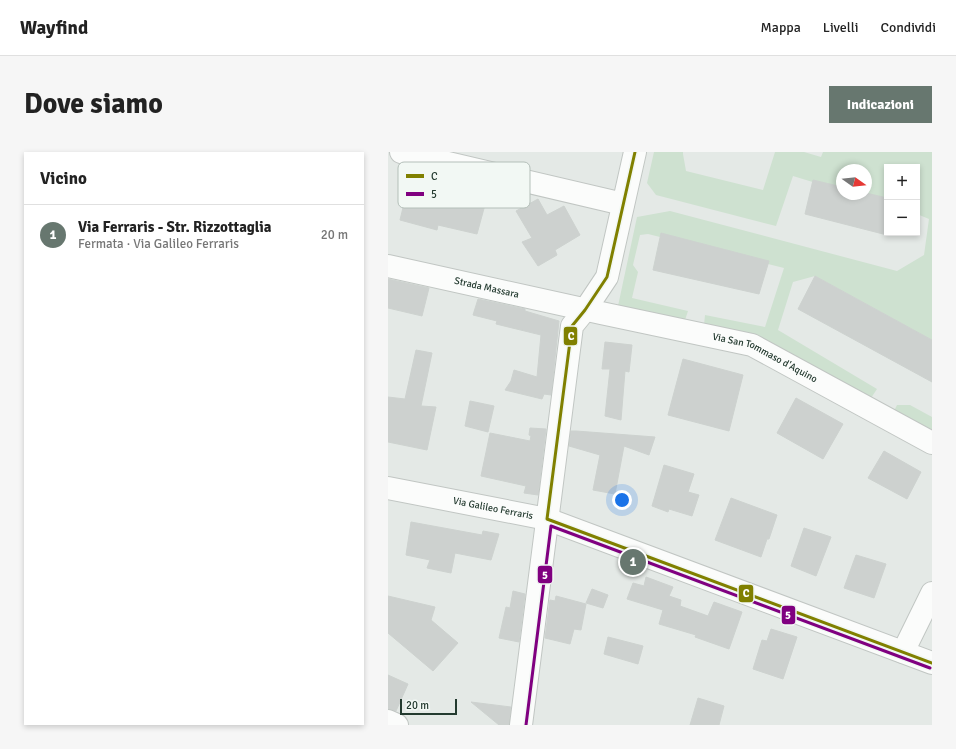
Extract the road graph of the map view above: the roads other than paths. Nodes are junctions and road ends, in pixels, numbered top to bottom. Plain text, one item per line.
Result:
1 (401, 152) edge
2 (635, 152) edge
3 (444, 162) edge
4 (530, 182) edge
5 (623, 204) junction
6 (388, 266) edge
7 (585, 310) junction
8 (932, 443) edge
9 (388, 488) edge
10 (547, 519) junction
11 (932, 593) edge
12 (903, 652) junction
13 (932, 663) edge
14 (388, 721) edge
15 (397, 725) edge
16 (521, 725) edge

1 - 3 street
2 - 5 street
4 - 5 street
5 - 7 street
6 - 7 street, Strada Massara
7 - 8 street, Via San Tommaso d'Aquino
7 - 10 street
9 - 10 street, Via Galileo Ferraris
10 - 12 street, Via Galileo Ferraris
10 - 16 street
11 - 12 street
12 - 13 street, Via Galileo Ferraris
14 - 15 street

